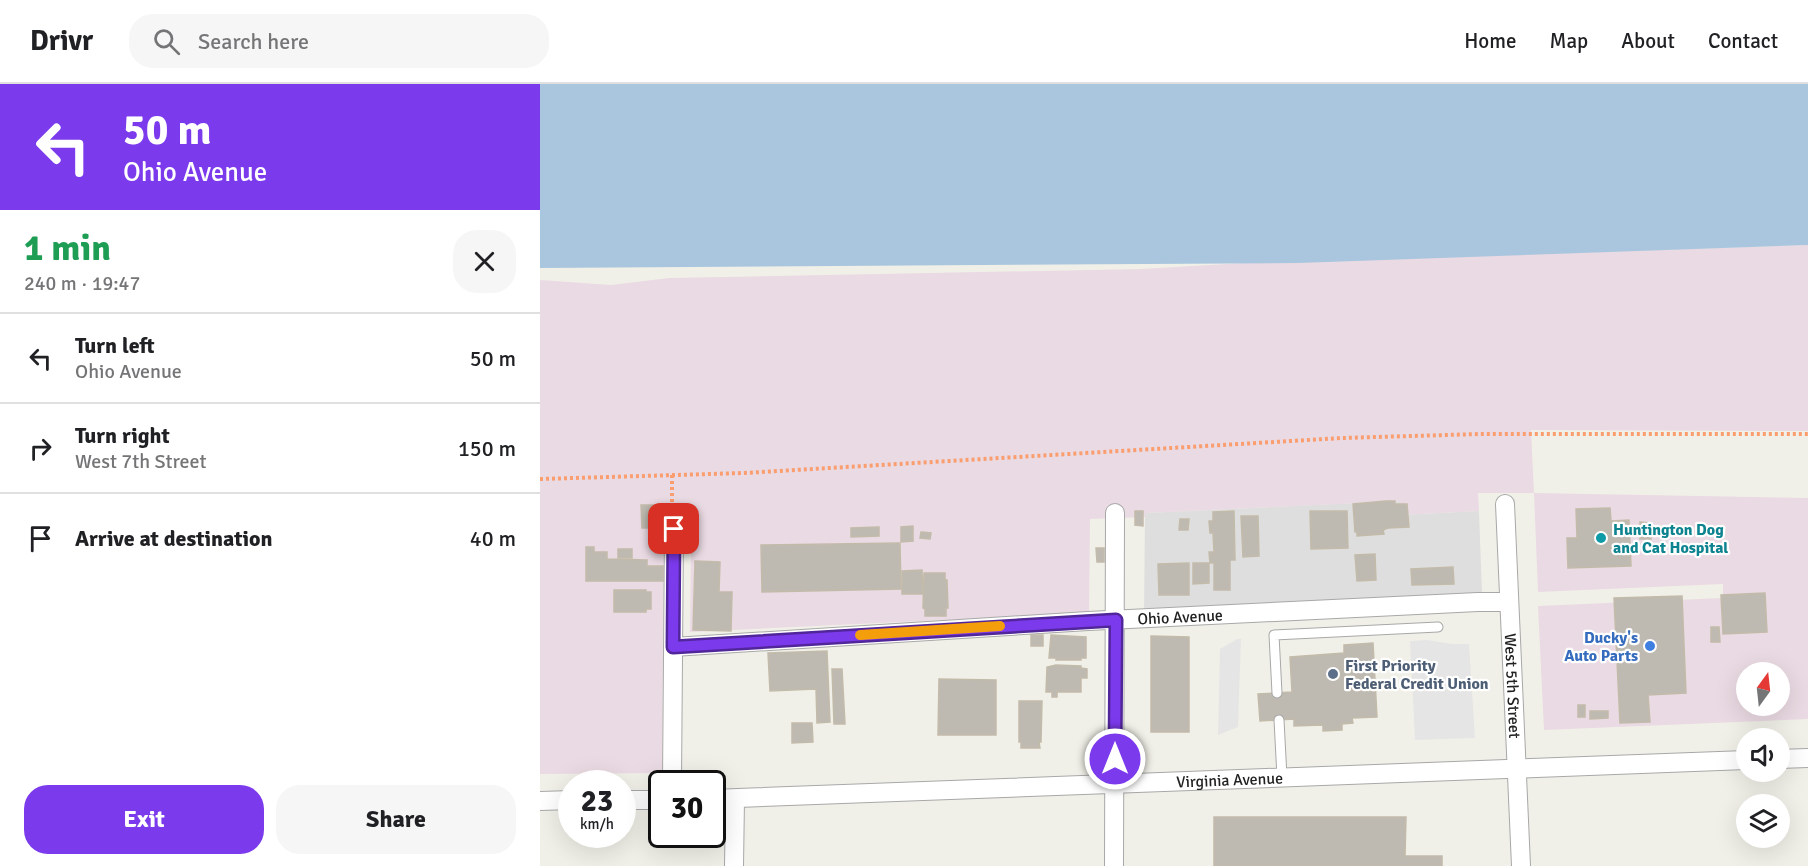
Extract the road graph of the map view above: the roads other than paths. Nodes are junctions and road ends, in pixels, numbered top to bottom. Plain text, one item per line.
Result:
1 (1505, 504) dead end
2 (1115, 513) dead end
3 (673, 522) road end
4 (1509, 602) junction
5 (1116, 620) junction
6 (1438, 627) dead end
7 (673, 647) junction
8 (1277, 693) dead end
9 (1279, 720) dead end
10 (1808, 758) edge
11 (1790, 759) edge
12 (1736, 760) edge
13 (1516, 769) junction
14 (672, 770) edge
15 (1282, 777) junction
16 (1114, 783) junction
17 (726, 799) edge
18 (735, 799) junction
19 (558, 800) edge
20 (540, 801) edge
21 (734, 866) edge
22 (1114, 866) edge
23 (1521, 866) edge

1 - 4 street, West 5th Street
2 - 5 street
3 - 7 street
4 - 5 street, Ohio Avenue
4 - 13 street, West 5th Street
5 - 7 street, Ohio Avenue
5 - 16 street
6 - 8 lane
7 - 14 street
9 - 15 lane
10 - 11 street
12 - 13 street, Virginia Avenue
13 - 15 street, Virginia Avenue
13 - 23 street, West 5th Street
15 - 16 street, Virginia Avenue
16 - 18 street, Virginia Avenue
16 - 22 street
17 - 18 street, Virginia Avenue
18 - 21 street
19 - 20 street

